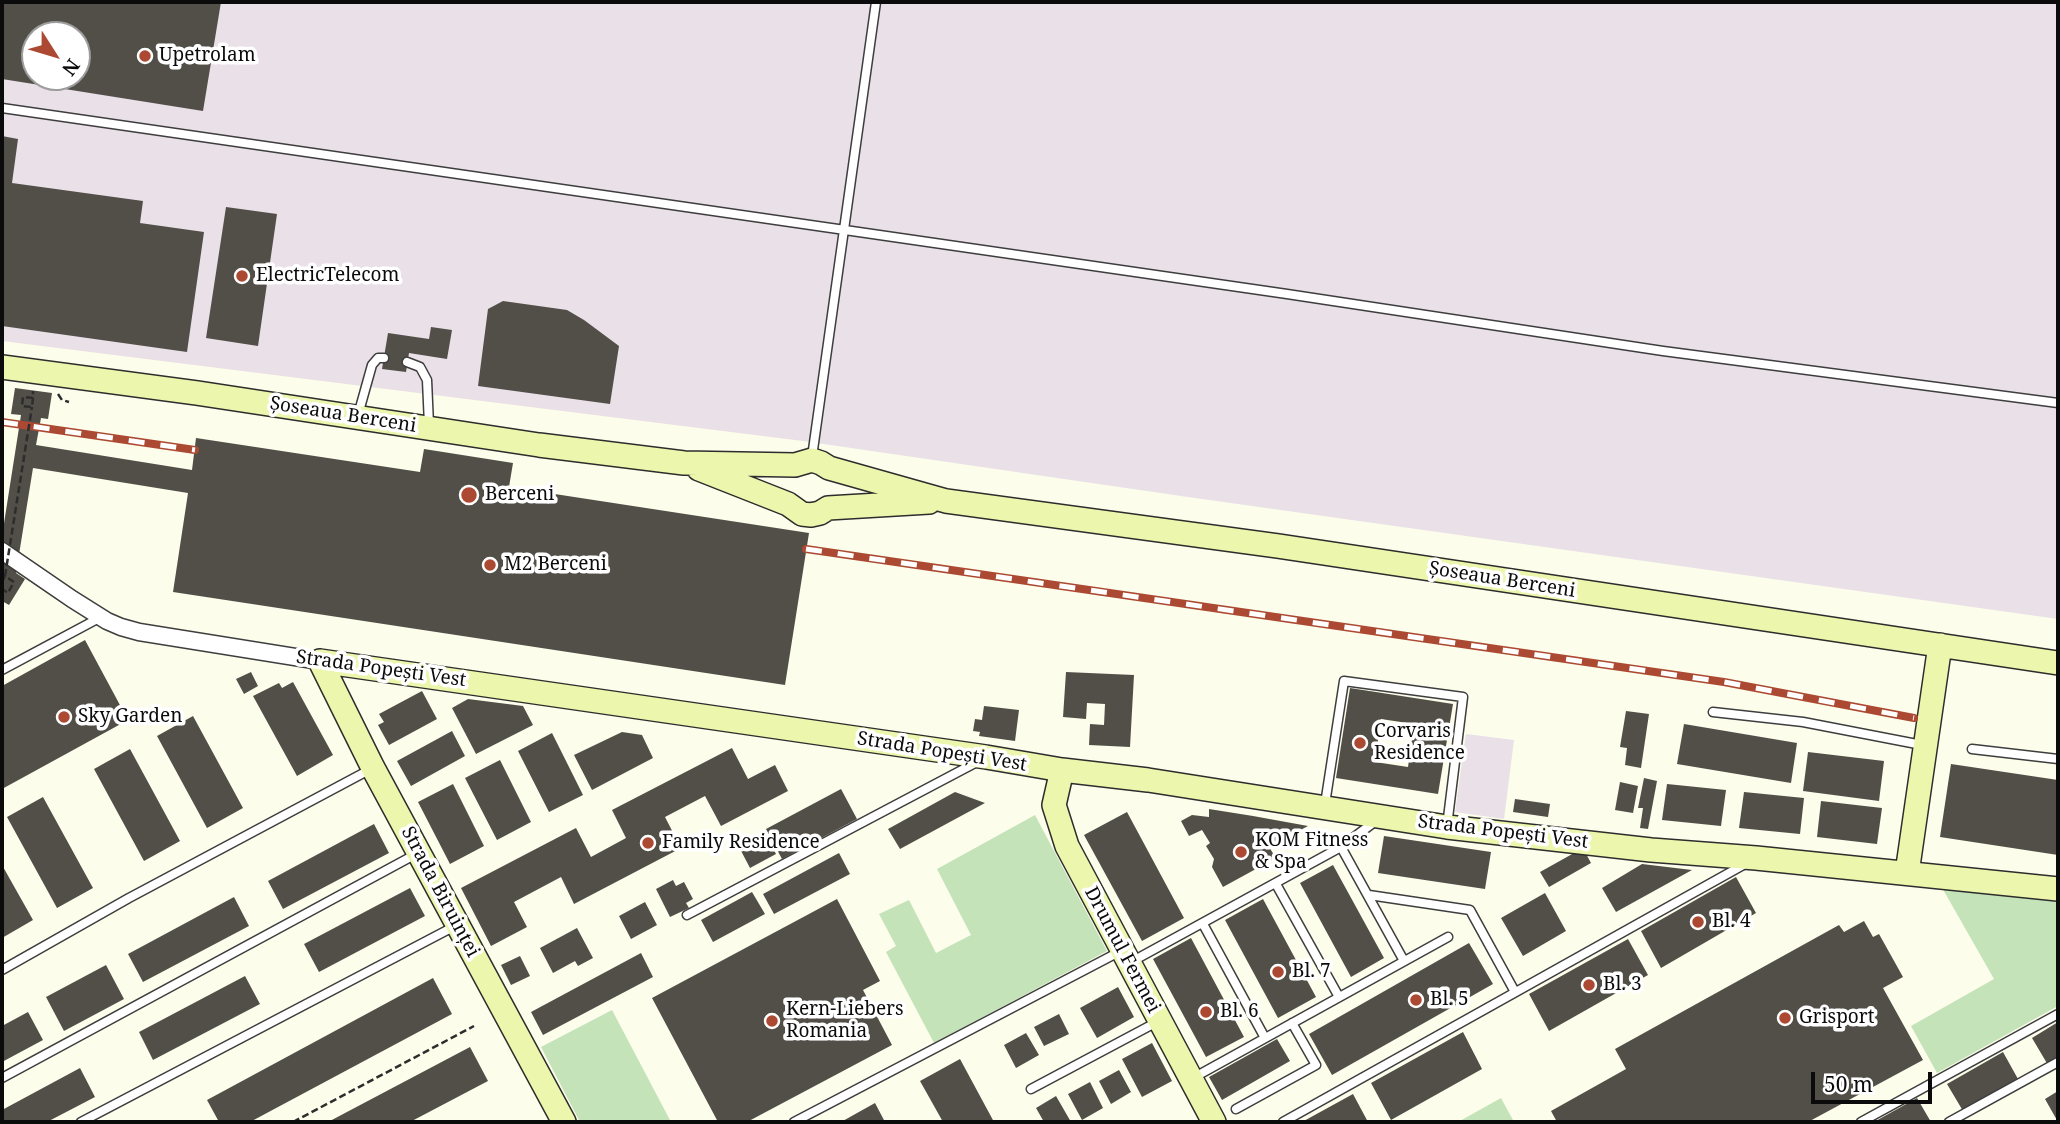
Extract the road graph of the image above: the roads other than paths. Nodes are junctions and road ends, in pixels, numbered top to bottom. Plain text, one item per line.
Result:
1 (876, 2) edge
2 (2, 108) edge
3 (844, 231) junction
4 (384, 358) dead end
5 (407, 362) dead end
6 (2, 367) edge
7 (2058, 403) edge
8 (358, 417) junction
9 (429, 428) junction
10 (684, 463) junction
11 (812, 464) junction
12 (946, 501) junction
13 (788, 504) junction
14 (828, 508) junction
15 (2, 551) edge
16 (101, 617) junction
17 (1940, 645) junction
18 (320, 660) junction
19 (2058, 663) edge
20 (2, 670) edge
21 (1713, 712) dead end
22 (1925, 745) junction
23 (1972, 748) dead end
24 (986, 757) junction
25 (2058, 759) edge
26 (373, 768) junction
27 (1062, 770) junction
28 (1325, 807) junction
29 (1382, 816) junction
30 (1447, 827) junction
31 (1341, 847) junction
32 (418, 852) junction
33 (1756, 858) junction
34 (1907, 873) junction
35 (1276, 884) junction
36 (2058, 889) edge
37 (1368, 895) junction
38 (688, 915) dead end
39 (1203, 924) junction
40 (457, 925) junction
41 (1448, 936) dead end
42 (1126, 957) junction
43 (1404, 961) junction
44 (2, 970) edge
45 (1515, 992) junction
46 (1339, 997) junction
47 (2058, 1014) edge
48 (1160, 1020) junction
49 (1292, 1023) junction
50 (1265, 1038) junction
51 (2058, 1062) edge
52 (2, 1078) edge
53 (1191, 1079) junction
54 (1031, 1089) dead end
55 (1236, 1109) dead end
56 (81, 1122) edge
57 (564, 1122) edge
58 (794, 1122) edge
59 (1214, 1122) edge
60 (1283, 1122) edge
61 (1861, 1122) edge
62 (1949, 1122) edge

1 - 3 lane
2 - 3 lane
3 - 7 lane
3 - 11 lane
4 - 8 lane
5 - 9 lane
6 - 8 street, Șoseaua Berceni
8 - 9 street, Șoseaua Berceni
9 - 10 street, Șoseaua Berceni
10 - 11 street, Șoseaua Berceni
10 - 13 street, Șoseaua Berceni
11 - 12 street, Șoseaua Berceni
11 - 13 street
11 - 14 street
12 - 14 street, Șoseaua Berceni
12 - 17 street, Șoseaua Berceni
13 - 14 street, Șoseaua Berceni
15 - 16 street, Strada Popești Vest
16 - 18 street, Strada Popești Vest
16 - 20 lane
17 - 19 street, Șoseaua Berceni
17 - 22 street
18 - 24 street, Strada Popești Vest
18 - 26 street, Strada Biruinței
21 - 22 lane
22 - 34 street
23 - 25 lane
24 - 27 street, Strada Popești Vest
24 - 38 lane
26 - 32 street, Strada Biruinței
26 - 44 lane
27 - 28 street, Strada Popești Vest
27 - 42 street, Drumul Fermei
28 - 29 street, Strada Popești Vest
28 - 30 lane
29 - 30 street, Strada Popești Vest
29 - 31 lane
30 - 33 street, Strada Popești Vest
31 - 35 lane
31 - 37 lane
32 - 40 street, Strada Biruinței
32 - 52 lane
33 - 34 street, Strada Popești Vest
33 - 45 lane
34 - 36 street, Strada Popești Vest
35 - 39 lane
35 - 46 lane
37 - 43 lane
37 - 45 lane
39 - 42 lane
39 - 50 lane
40 - 56 lane
40 - 57 street, Strada Biruinței
41 - 43 lane
42 - 48 street, Drumul Fermei
42 - 58 lane
43 - 46 lane
45 - 60 lane
46 - 49 lane
47 - 61 lane
48 - 53 street, Drumul Fermei
48 - 54 lane
49 - 50 lane
49 - 55 lane
50 - 53 lane
51 - 62 lane
53 - 59 street, Drumul Fermei

